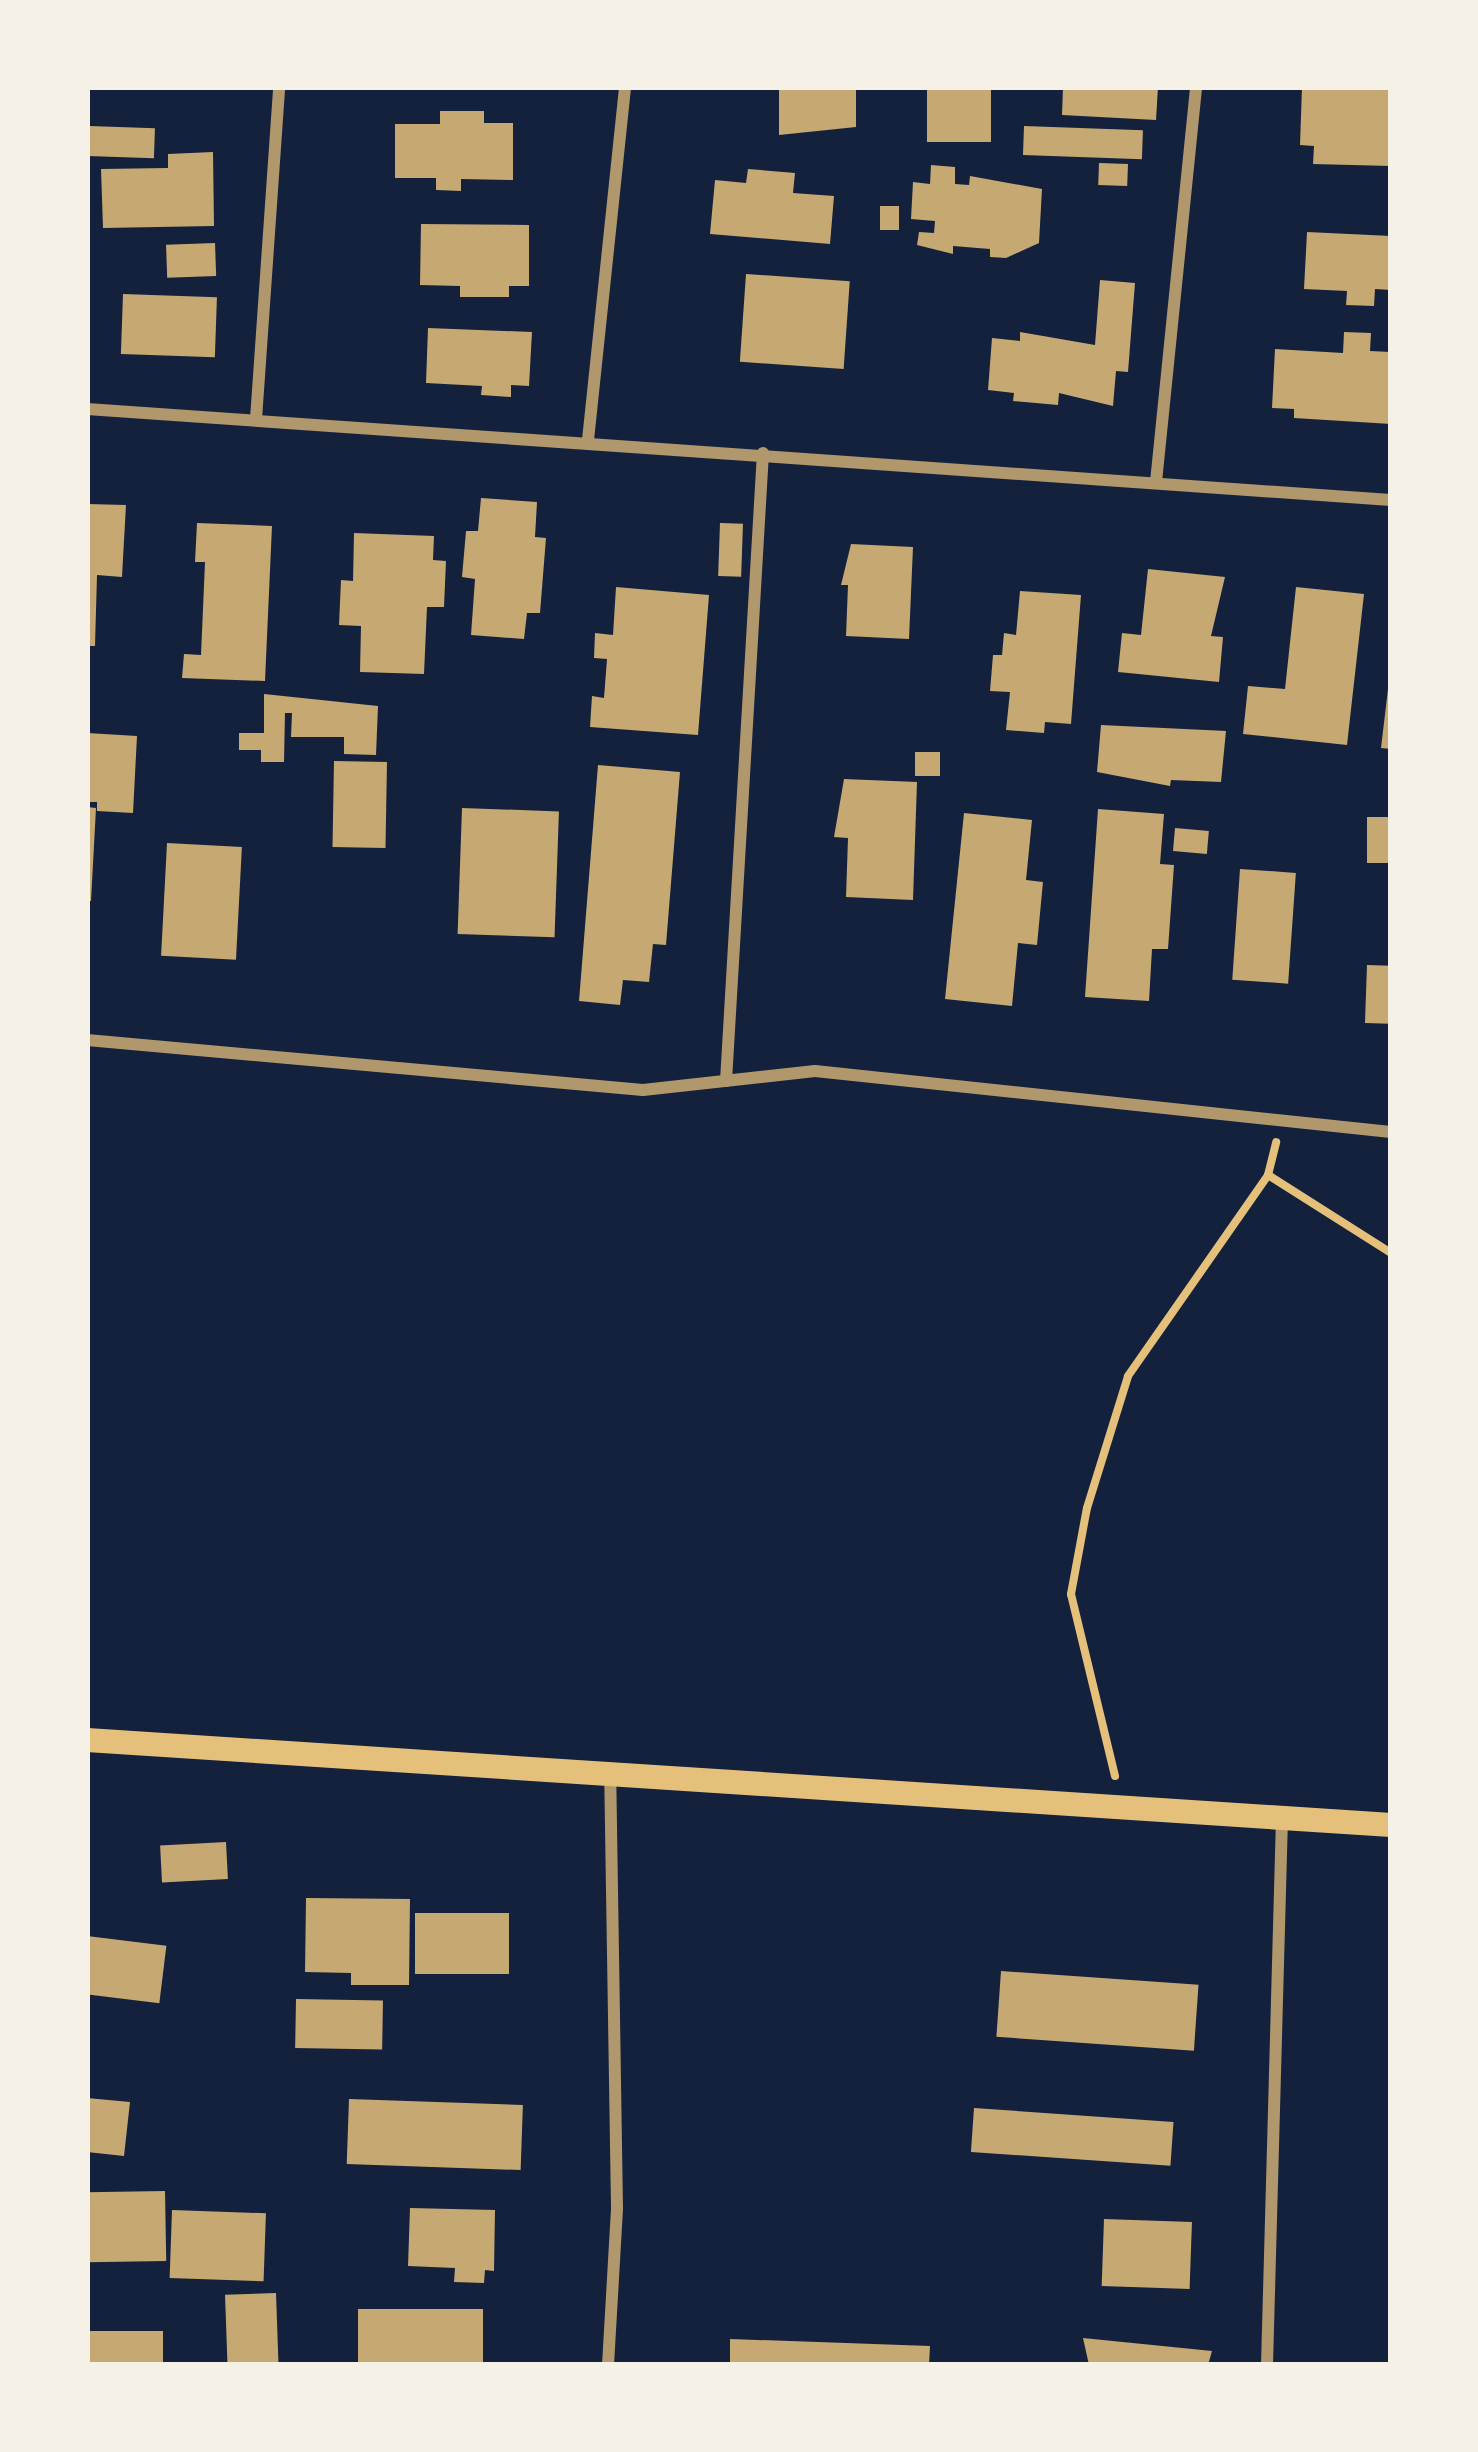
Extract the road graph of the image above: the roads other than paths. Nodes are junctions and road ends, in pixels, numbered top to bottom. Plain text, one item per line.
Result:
1 (279, 87) edge
2 (626, 87) edge
3 (1196, 87) edge
4 (87, 409) edge
5 (256, 419) junction
6 (588, 440) junction
7 (764, 453) junction
8 (1156, 482) junction
9 (1391, 500) edge
10 (87, 1040) edge
11 (726, 1081) junction
12 (1391, 1132) edge
13 (87, 1740) edge
14 (610, 1774) junction
15 (1282, 1818) junction
16 (1391, 1825) edge
17 (608, 2365) edge
18 (1267, 2365) edge

1 - 5 street
2 - 6 street
3 - 8 street
4 - 5 street
5 - 6 street
6 - 7 street
7 - 8 street
7 - 11 street
8 - 9 street
10 - 11 street
11 - 12 street
13 - 14 main road
14 - 15 main road
14 - 17 street
15 - 16 main road
15 - 18 street

